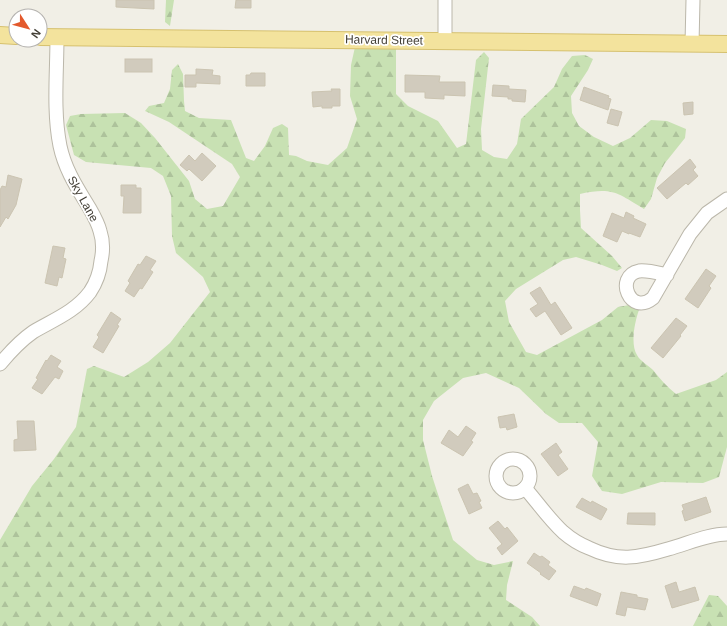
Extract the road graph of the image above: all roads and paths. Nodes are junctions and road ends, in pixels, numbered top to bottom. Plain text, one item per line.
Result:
1 (445, 0) edge
2 (693, 0) edge
3 (48, 37) edge
4 (57, 37) junction
5 (445, 41) junction
6 (692, 44) junction
7 (727, 44) edge
8 (727, 199) edge
9 (667, 275) dead end
10 (0, 364) edge
11 (525, 488) dead end
12 (727, 534) edge

1 - 5 street
2 - 6 street
3 - 4 main road, Harvard Street
4 - 5 main road, Harvard Street
4 - 10 street, Sky Lane
5 - 6 main road, Harvard Street
6 - 7 main road, Harvard Street
8 - 9 street
11 - 12 street

